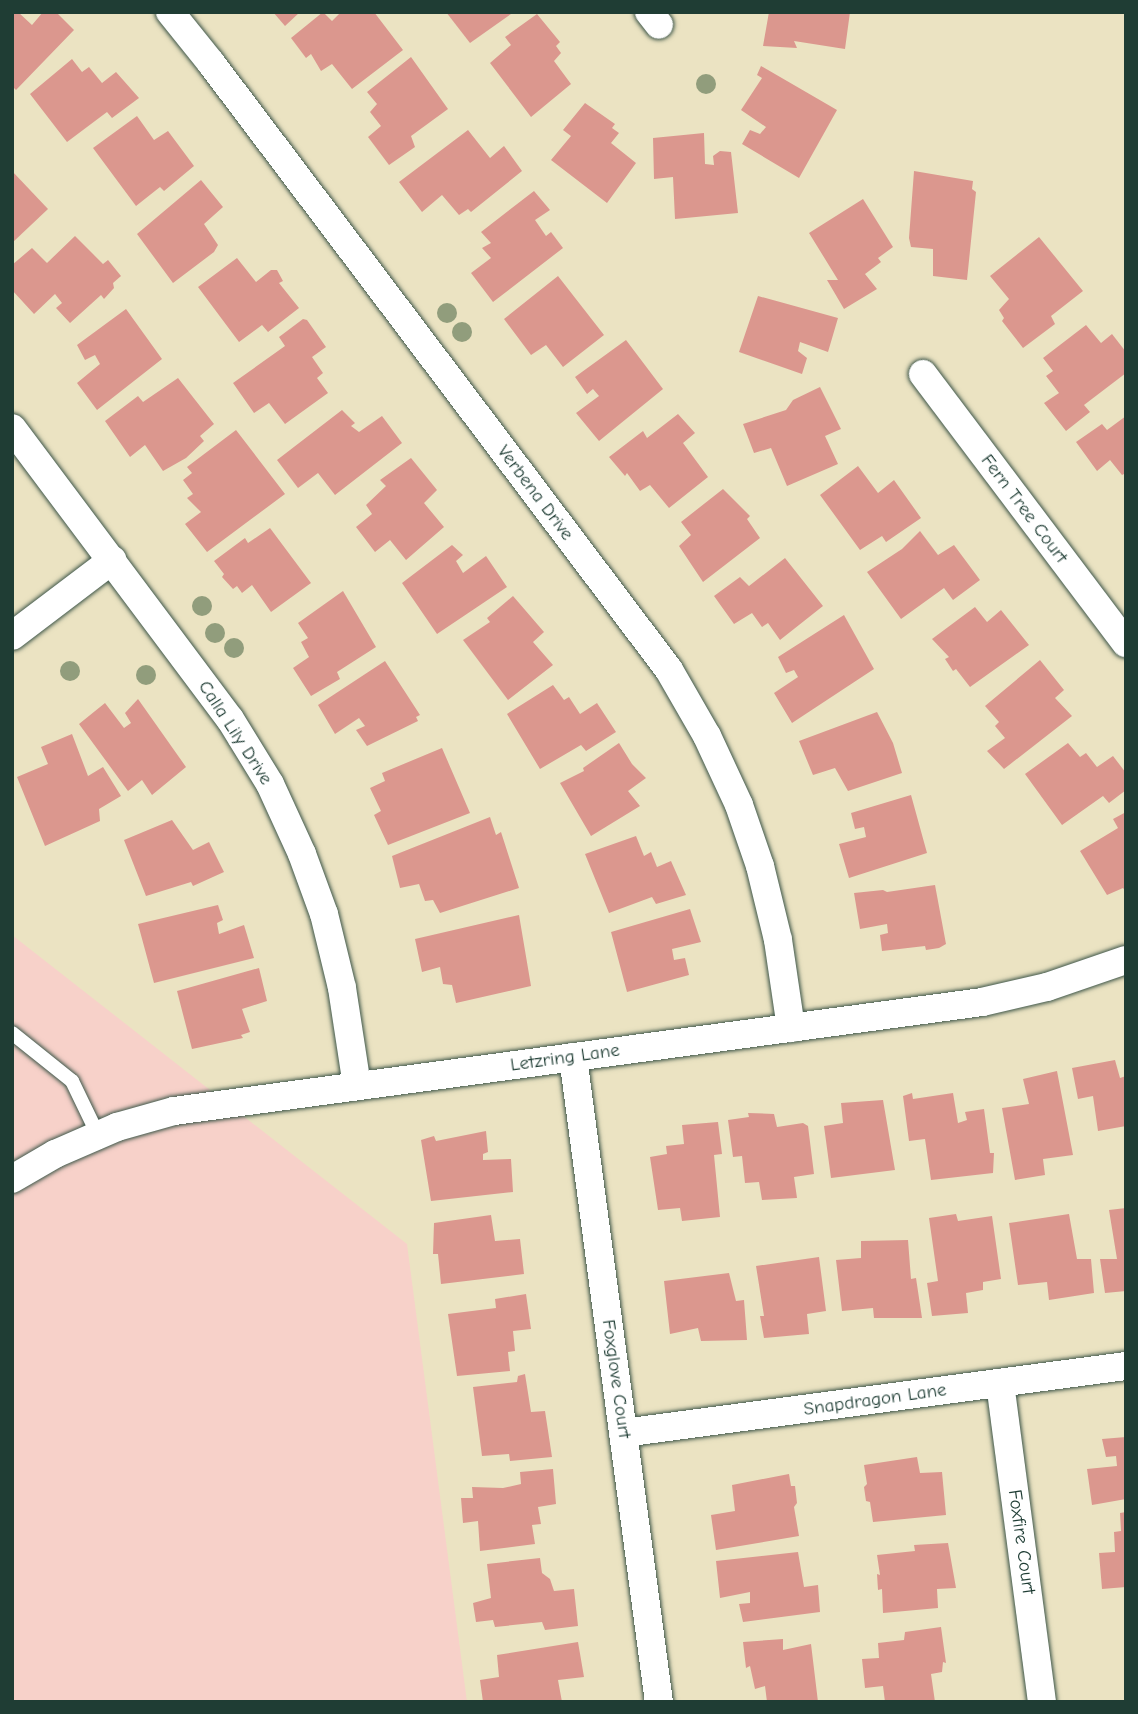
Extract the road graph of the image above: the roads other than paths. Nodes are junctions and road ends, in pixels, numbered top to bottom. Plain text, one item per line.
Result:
1 (170, 12) edge
2 (923, 374) dead end
3 (12, 428) edge
4 (112, 560) junction
5 (12, 636) edge
6 (1126, 643) edge
7 (1126, 960) edge
8 (791, 1028) junction
9 (12, 1033) edge
10 (573, 1057) junction
11 (356, 1086) junction
12 (98, 1135) junction
13 (12, 1179) edge
14 (1126, 1366) edge
15 (1000, 1383) junction
16 (623, 1433) junction
17 (659, 1702) edge
18 (1042, 1702) edge

1 - 8 street, Verbena Drive
2 - 6 street, Fern Tree Court
3 - 4 street, Calla Lily Drive
4 - 5 street
4 - 11 street, Calla Lily Drive
7 - 8 street, Letzring Lane
8 - 10 street, Letzring Lane
9 - 12 lane
10 - 11 street, Letzring Lane
10 - 16 street, Foxglove Court
11 - 12 street, Letzring Lane
12 - 13 street, Letzring Lane
14 - 15 street, Snapdragon Lane
15 - 16 street, Snapdragon Lane
15 - 18 street, Foxfire Court
16 - 17 street, Foxglove Court

